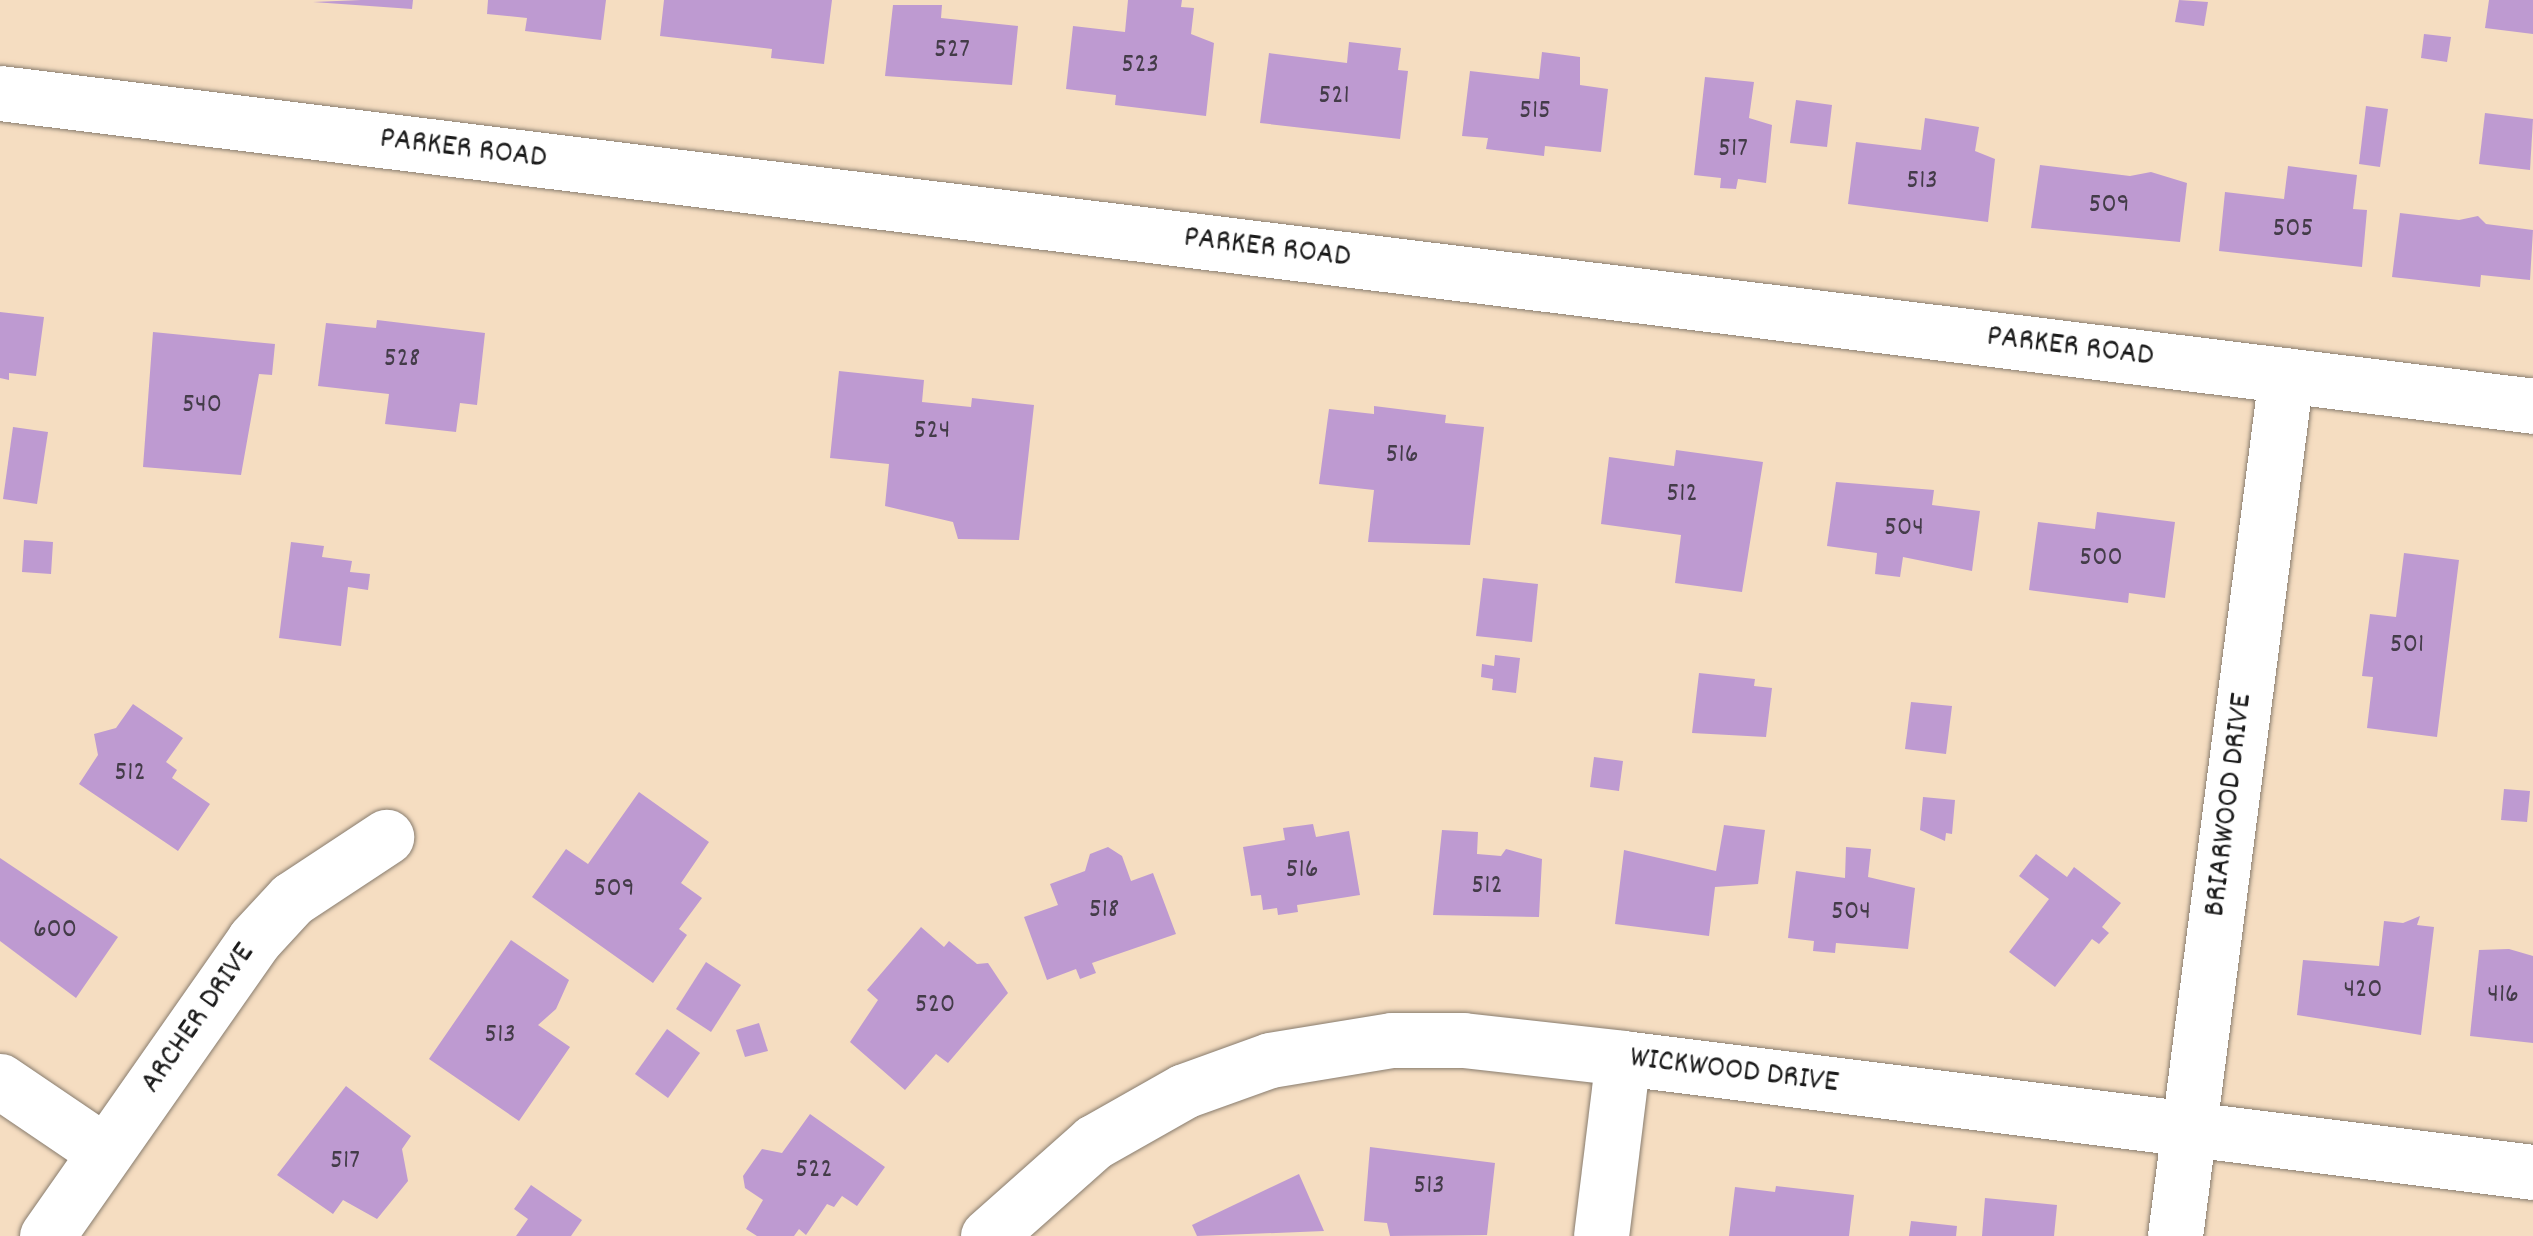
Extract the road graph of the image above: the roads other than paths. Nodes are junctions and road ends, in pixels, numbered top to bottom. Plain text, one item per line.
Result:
1 (0, 93) edge
2 (2286, 375) junction
3 (2533, 406) edge
4 (386, 837) dead end
5 (1623, 1058) junction
6 (0, 1081) edge
7 (2189, 1129) junction
8 (105, 1152) junction
9 (2533, 1172) edge
10 (47, 1236) edge
11 (988, 1236) edge
12 (1601, 1236) edge
13 (2175, 1236) edge

1 - 2 street, PARKER ROAD
2 - 3 street, PARKER ROAD
2 - 7 street, BRIARWOOD DRIVE
4 - 8 street, ARCHER DRIVE
5 - 7 street, WICKWOOD DRIVE
5 - 11 street, WICKWOOD DRIVE
5 - 12 street
6 - 8 street
7 - 9 street, WICKWOOD DRIVE
7 - 13 street, BRIARWOOD DRIVE
8 - 10 street, ARCHER DRIVE

